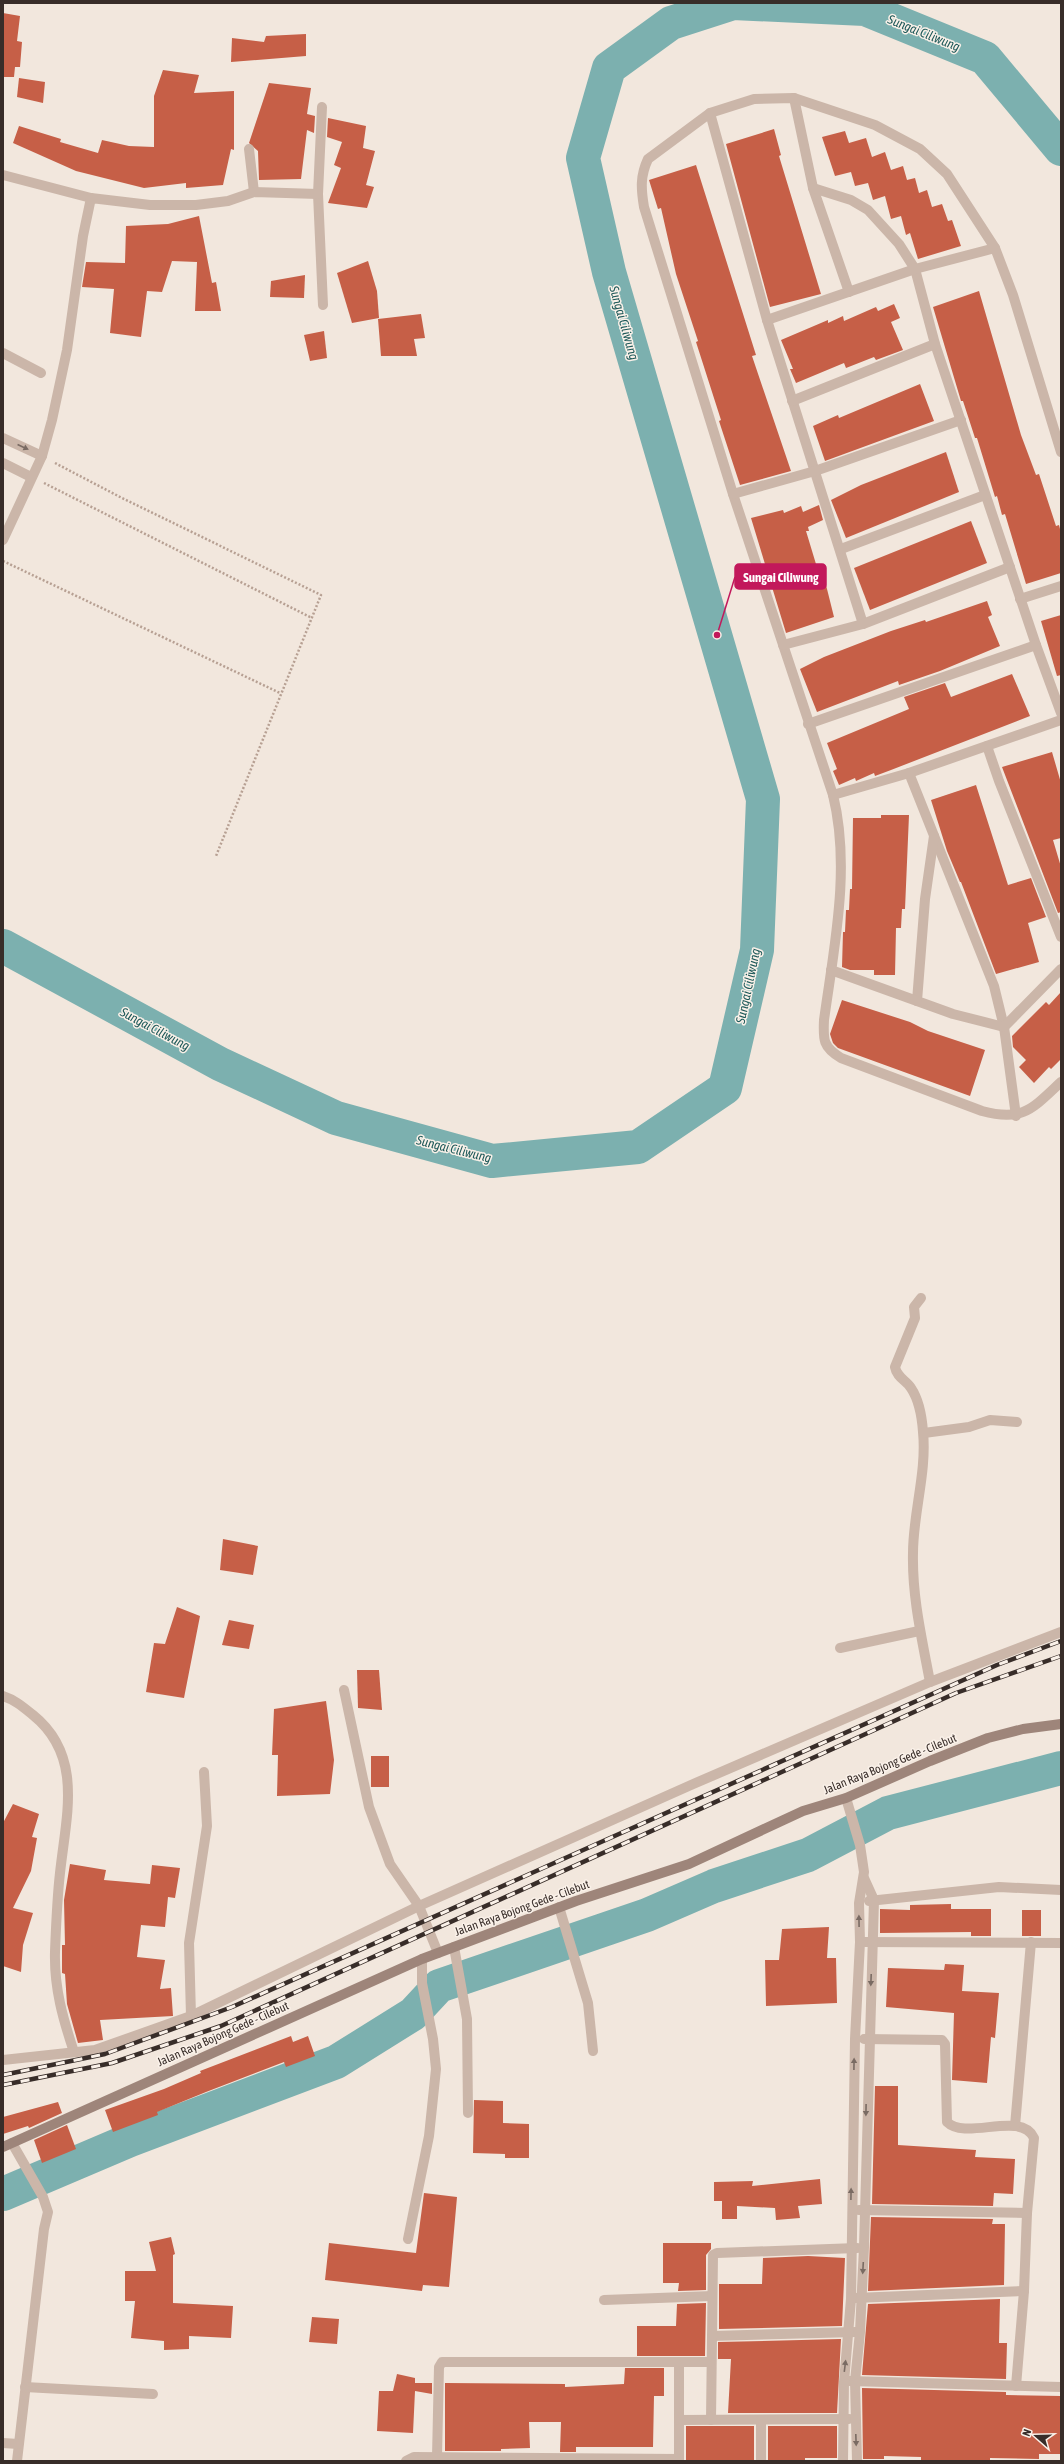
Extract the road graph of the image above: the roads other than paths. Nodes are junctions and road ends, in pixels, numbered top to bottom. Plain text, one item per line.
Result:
1 (794, 98) junction
2 (322, 107) dead end
3 (710, 113) junction
4 (250, 150) dead end
5 (3, 174) edge
6 (813, 188) junction
7 (254, 192) junction
8 (318, 194) junction
9 (91, 198) junction
10 (995, 248) junction
11 (915, 269) junction
12 (849, 292) junction
13 (323, 305) dead end
14 (767, 320) junction
15 (935, 344) junction
16 (3, 353) edge
17 (41, 373) dead end
18 (792, 401) junction
19 (961, 420) junction
20 (3, 438) edge
21 (1061, 452) edge
22 (42, 456) junction
23 (3, 463) edge
24 (815, 471) junction
25 (31, 477) junction
26 (733, 494) junction
27 (985, 495) junction
28 (3, 540) edge
29 (841, 549) junction
30 (1010, 567) junction
31 (1061, 586) edge
32 (1020, 599) junction
33 (863, 624) junction
34 (782, 645) junction
35 (1036, 645) junction
36 (1061, 713) edge
37 (1061, 720) edge
38 (808, 724) junction
39 (987, 746) junction
40 (909, 773) junction
41 (833, 795) junction
42 (935, 834) junction
43 (1061, 937) edge
44 (1061, 969) edge
45 (831, 970) junction
46 (917, 1001) junction
47 (1004, 1027) junction
48 (1061, 1082) edge
49 (1016, 1116) junction
50 (921, 1298) dead end
51 (1017, 1422) dead end
52 (924, 1433) junction
53 (919, 1631) junction
54 (1061, 1632) edge
55 (840, 1648) dead end
56 (930, 1682) junction
57 (344, 1690) dead end
58 (3, 1696) edge
59 (1061, 1724) edge
60 (204, 1772) dead end
61 (848, 1803) junction
62 (864, 1878) junction
63 (1061, 1890) edge
64 (874, 1900) junction
65 (859, 1903) junction
66 (419, 1906) junction
67 (560, 1907) junction
68 (860, 1942) junction
69 (872, 1942) junction
70 (1031, 1942) junction
71 (1061, 1943) edge
72 (454, 1947) junction
73 (438, 1953) junction
74 (422, 1959) junction
75 (191, 2016) junction
76 (869, 2038) junction
77 (855, 2039) junction
78 (593, 2051) dead end
79 (74, 2052) junction
80 (3, 2060) edge
81 (468, 2113) dead end
82 (1015, 2126) junction
83 (10, 2147) edge
84 (864, 2210) junction
85 (851, 2211) junction
86 (1027, 2213) junction
87 (408, 2239) dead end
88 (864, 2247) junction
89 (852, 2248) junction
90 (1024, 2291) junction
91 (712, 2296) junction
92 (856, 2298) junction
93 (604, 2300) dead end
94 (860, 2332) junction
95 (849, 2333) junction
96 (712, 2336) junction
97 (710, 2362) junction
98 (678, 2363) junction
99 (855, 2381) junction
100 (844, 2382) junction
101 (1016, 2386) junction
102 (25, 2387) junction
103 (1061, 2387) edge
104 (153, 2394) dead end
105 (856, 2418) junction
106 (843, 2419) junction
107 (679, 2420) junction
108 (711, 2420) junction
109 (761, 2420) junction
110 (3, 2444) edge
111 (18, 2444) junction
112 (437, 2457) junction
113 (679, 2460) edge
114 (17, 2461) edge
115 (406, 2461) edge
116 (761, 2461) edge
117 (843, 2461) edge
118 (857, 2461) edge

1 - 3 street
1 - 6 street
1 - 10 street
2 - 8 street
3 - 14 street
3 - 26 street
4 - 7 street
5 - 9 street
6 - 11 street
6 - 12 street
7 - 8 street
7 - 9 street
8 - 13 street
9 - 22 street
10 - 11 street
10 - 21 street
11 - 12 street
11 - 15 street
12 - 14 street
14 - 18 street
15 - 18 street
15 - 19 street
16 - 17 street
18 - 24 street
19 - 24 street
19 - 27 street
20 -> 22 street
22 - 25 street
23 - 25 street
24 - 26 street
24 - 29 street
25 - 28 street
26 - 34 street
27 - 29 street
27 - 30 street
29 - 33 street
30 - 32 street
30 - 33 street
31 - 32 street
32 - 35 street
33 - 34 street
34 - 38 street
35 - 36 street
35 - 38 street
37 - 39 street
38 - 41 street
39 - 40 street
39 - 43 street
40 - 41 street
40 - 42 street
41 - 45 street
42 - 46 street
42 - 47 street
44 - 47 street
45 - 46 street
45 - 49 street
46 - 47 street
47 - 49 street
48 - 49 street
50 - 52 street
51 - 52 street
52 - 53 street
53 - 55 street
53 - 56 street
54 - 56 street
56 - 66 street
57 - 66 street
58 - 79 street
59 - 61 main road, Jalan Raya Bojong Gede - Cilebut
60 - 75 street
61 - 62 street
61 - 67 main road, Jalan Raya Bojong Gede - Cilebut
62 - 64 street
62 - 65 street
63 - 64 street
64 - 65 street
64 - 69 street
68 -> 65 street
66 - 73 street
66 - 75 street
67 - 72 main road, Jalan Raya Bojong Gede - Cilebut
67 - 78 street
68 - 69 street
68 - 77 street
69 - 70 street
69 -> 76 street
70 - 71 street
70 - 82 street
72 - 73 main road, Jalan Raya Bojong Gede - Cilebut
72 - 81 street
73 - 74 main road, Jalan Raya Bojong Gede - Cilebut
74 - 83 main road, Jalan Raya Bojong Gede - Cilebut
74 - 87 street
75 - 79 street
76 - 77 street
76 - 82 street
76 -> 84 street
85 -> 77 street
79 - 80 street
82 - 86 street
83 - 102 street
84 - 85 street
84 - 86 street
84 - 88 street
85 - 89 street
86 - 90 street
88 - 89 street
88 -> 92 street
89 - 91 street
89 - 92 street
90 - 92 street
90 - 101 street
91 - 93 street
91 - 96 street
92 - 94 street
92 - 95 street
94 - 95 street
94 - 99 street
95 - 96 street
100 -> 95 street
96 - 97 street
97 - 98 street
97 - 108 street
98 - 107 street
98 - 112 street
99 - 100 street
99 - 101 street
99 - 105 street
100 - 106 street
101 - 103 street
102 - 104 street
102 - 111 street
105 - 106 street
105 -> 118 street
106 - 109 street
106 - 117 street
107 - 108 street
107 - 113 street
108 - 109 street
109 - 116 street
110 - 111 street
111 - 114 street
112 - 113 street
112 - 115 street

